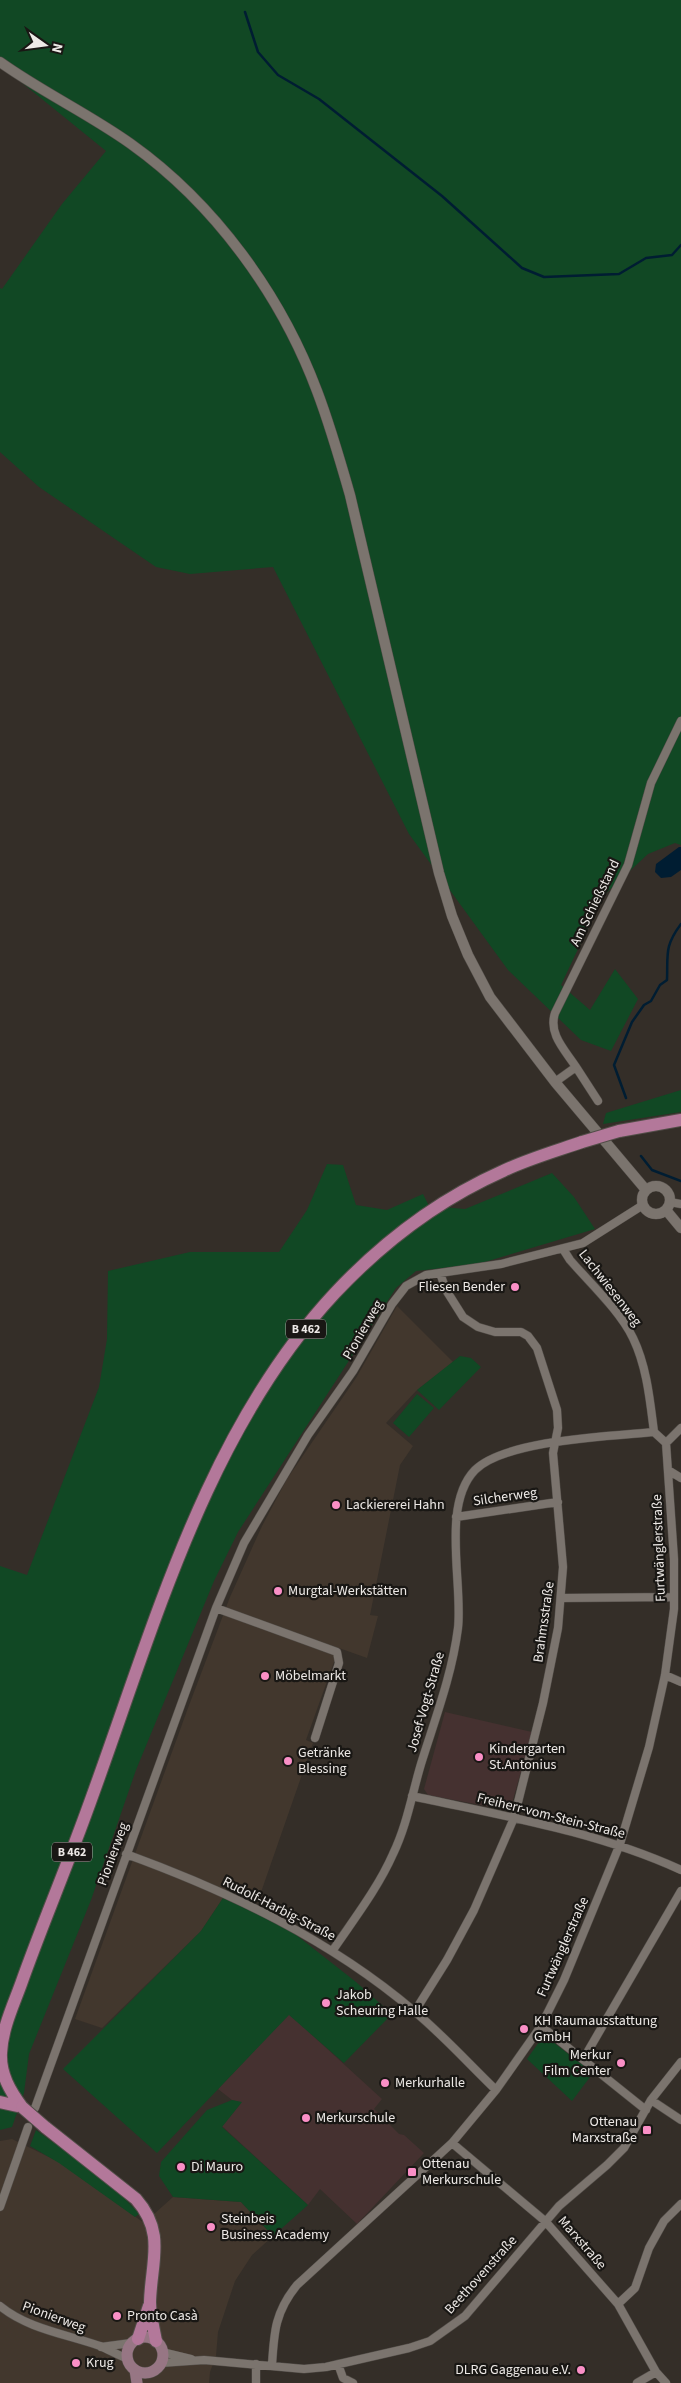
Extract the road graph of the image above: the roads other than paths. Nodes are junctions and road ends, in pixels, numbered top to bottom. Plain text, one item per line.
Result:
1 (0, 62) edge
2 (681, 721) edge
3 (576, 1067) junction
4 (555, 1082) junction
5 (598, 1101) dead end
6 (681, 1120) edge
7 (646, 1190) junction
8 (681, 1204) edge
9 (643, 1205) junction
10 (668, 1206) junction
11 (681, 1228) edge
12 (564, 1249) junction
13 (440, 1273) junction
14 (681, 1428) edge
15 (654, 1432) junction
16 (556, 1441) junction
17 (666, 1443) junction
18 (668, 1470) junction
19 (681, 1478) edge
20 (558, 1502) junction
21 (456, 1517) junction
22 (678, 1587) edge
23 (673, 1597) junction
24 (562, 1598) junction
25 (216, 1608) junction
26 (665, 1675) junction
27 (681, 1682) edge
28 (315, 1738) dead end
29 (412, 1796) junction
30 (514, 1818) junction
31 (620, 1844) junction
32 (126, 1854) junction
33 (681, 1870) edge
34 (681, 1891) edge
35 (333, 1950) junction
36 (32, 1951) junction
37 (415, 2011) junction
38 (0, 2016) edge
39 (541, 2026) junction
40 (584, 2058) junction
41 (681, 2062) edge
42 (496, 2090) junction
43 (651, 2100) junction
44 (0, 2102) edge
45 (22, 2107) junction
46 (35, 2108) dead end
47 (646, 2110) junction
48 (681, 2120) edge
49 (28, 2127) dead end
50 (452, 2143) junction
51 (681, 2204) edge
52 (0, 2207) edge
53 (545, 2221) junction
54 (150, 2304) junction
55 (618, 2304) junction
56 (0, 2306) edge
57 (135, 2341) junction
58 (101, 2347) junction
59 (160, 2352) junction
60 (128, 2359) junction
61 (193, 2360) junction
62 (338, 2364) junction
63 (272, 2365) junction
64 (256, 2367) junction
65 (135, 2370) junction
66 (656, 2372) junction
67 (149, 2377) edge
68 (137, 2383) edge
69 (256, 2383) edge
70 (354, 2383) edge
71 (637, 2383) edge
72 (666, 2383) edge

1 - 4 street
2 - 3 street, Am Schießstand
3 - 4 street
3 - 5 street, Am Schießstand
4 - 7 street
6 - 36 main road, B 462, bridge
7 - 9 street
7 - 10 street
8 - 10 street
9 - 10 street
9 - 12 street, Pionierweg
10 - 11 street
12 - 13 street, Pionierweg
12 - 15 street, Lachwiesenweg
13 - 16 street, Brahmsstraße
13 - 25 street, Pionierweg
14 - 17 street
15 - 16 street, Josef-Vogt-Straße
15 - 17 street
16 - 20 street, Brahmsstraße
16 - 21 street, Josef-Vogt-Straße
17 - 18 street, Furtwänglerstraße
18 - 19 street
18 - 22 street, Furtwänglerstraße
20 - 21 street, Silcherweg
20 - 24 street, Brahmsstraße
21 - 29 street, Josef-Vogt-Straße
22 - 23 street, Furtwänglerstraße
23 - 24 street
23 - 26 street, Furtwänglerstraße
24 - 30 street, Brahmsstraße
25 - 28 street
25 - 32 street, Pionierweg
26 - 27 street
26 - 31 street, Furtwänglerstraße
29 - 30 street, Freiherr-vom-Stein-Straße
29 - 35 street, Josef-Vogt-Straße
30 - 31 street, Freiherr-vom-Stein-Straße
30 - 37 street, Brahmsstraße
31 - 33 street, Freiherr-vom-Stein-Straße
31 - 39 street, Furtwänglerstraße
32 - 35 street, Rudolf-Harbig-Straße
32 - 46 street, Pionierweg
34 - 40 street
35 - 37 street, Rudolf-Harbig-Straße
36 - 38 main road, B 462
36 - 45 main road
37 - 42 street, Rudolf-Harbig-Straße
39 - 40 street
39 - 42 street, Furtwänglerstraße
40 - 47 street
41 - 43 street, Beethovenstraße
42 - 50 street, Furtwänglerstraße
43 - 47 street, Beethovenstraße
43 - 48 street
44 - 45 main road
45 - 54 main road, bridge
47 - 53 street, Beethovenstraße
49 - 52 street
50 - 53 street, Marxstraße
50 - 63 street, Furtwänglerstraße
51 - 55 street
53 - 55 street, Marxstraße
53 - 62 street, Beethovenstraße
54 - 57 main road
54 - 59 main road
55 - 66 street, Marxstraße
56 - 58 street, Pionierweg
57 - 58 street, Pionierweg
57 - 59 main road
57 - 60 main road
58 - 60 street, Pionierweg
59 - 61 street, Beethovenstraße
59 - 61 street, Beethovenstraße
59 - 67 main road
60 - 65 main road
61 - 64 street, Beethovenstraße
62 - 63 street, Beethovenstraße
62 - 70 street
63 - 64 street, Beethovenstraße
64 - 69 street
65 - 67 main road
65 - 68 main road
66 - 71 street
66 - 72 street, Marxstraße

